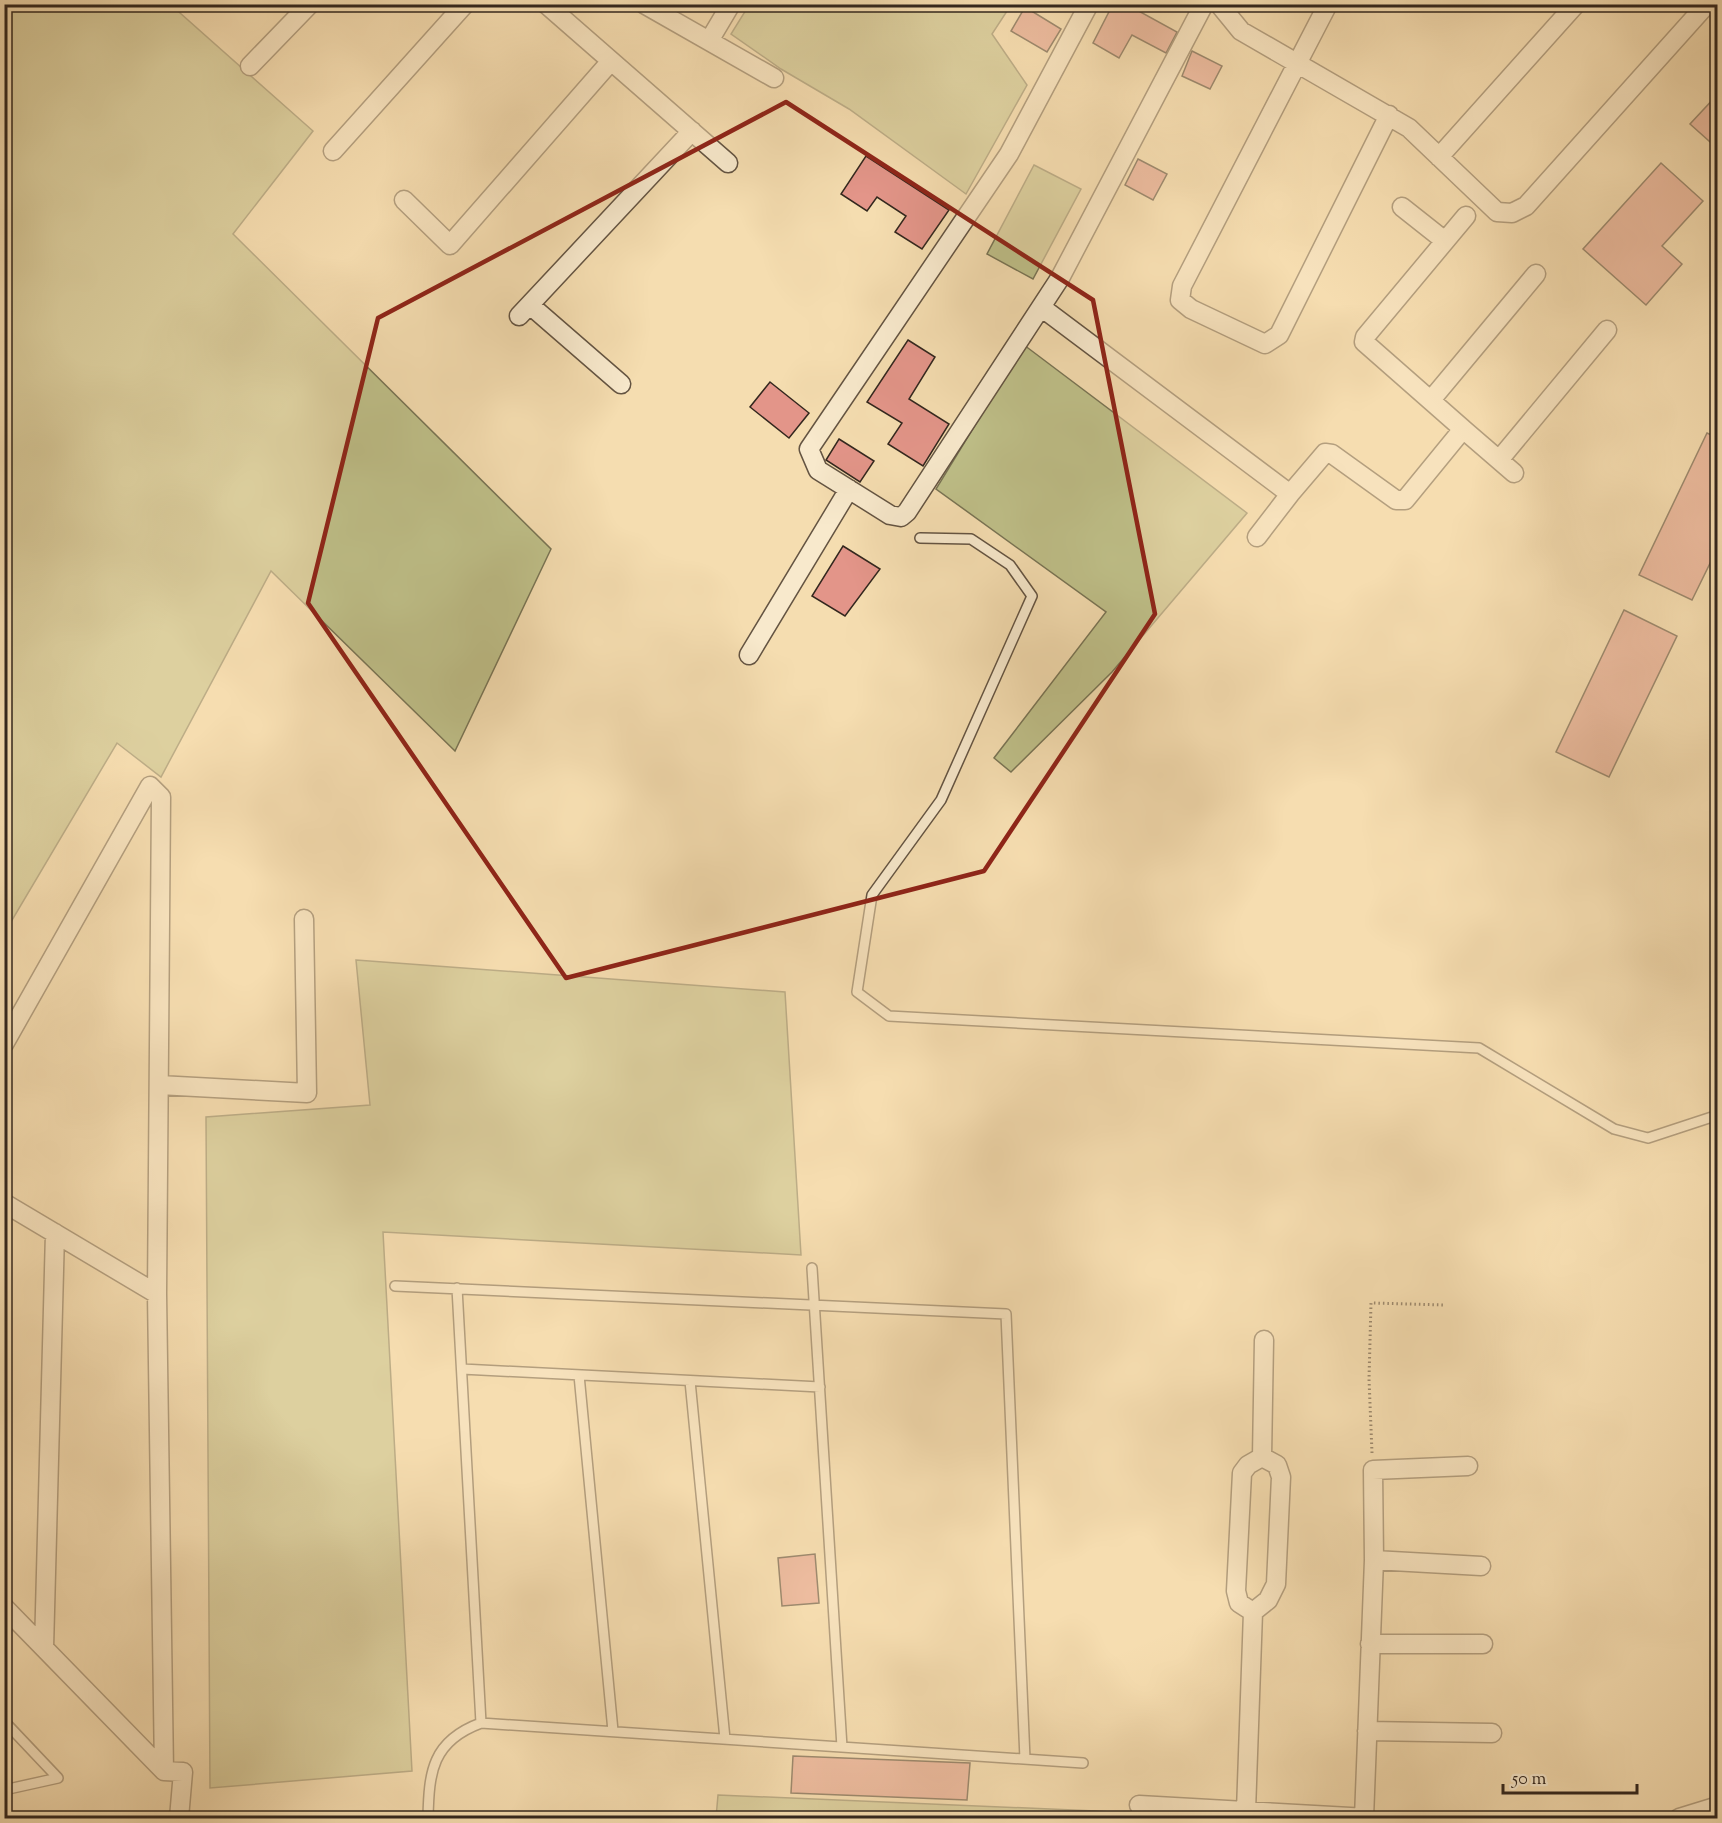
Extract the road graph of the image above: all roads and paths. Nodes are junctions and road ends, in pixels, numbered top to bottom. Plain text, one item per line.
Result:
1 (310, 4) edge
2 (465, 4) edge
3 (546, 4) edge
4 (644, 4) edge
5 (731, 4) edge
6 (1089, 4) edge
7 (1204, 4) edge
8 (1219, 4) edge
9 (1328, 4) edge
10 (1576, 4) edge
11 (1707, 4) edge
12 (709, 41) junction
13 (611, 61) junction
14 (1297, 63) junction
15 (250, 66) dead end
16 (774, 78) dead end
17 (1389, 115) junction
18 (692, 131) junction
19 (333, 151) dead end
20 (1439, 156) junction
21 (728, 163) dead end
22 (404, 200) dead end
23 (1402, 207) dead end
24 (1466, 216) dead end
25 (1445, 241) junction
26 (1536, 274) dead end
27 (1041, 306) junction
28 (1607, 330) dead end
29 (621, 384) dead end
30 (1431, 400) junction
31 (1463, 429) junction
32 (1499, 460) junction
33 (1514, 473) dead end
34 (849, 489) junction
35 (1290, 494) junction
36 (1257, 537) dead end
37 (920, 538) dead end
38 (749, 655) dead end
39 (304, 919) dead end
40 (4, 1044) edge
41 (159, 1085) junction
42 (1718, 1115) edge
43 (4, 1203) edge
44 (55, 1233) junction
45 (812, 1268) dead end
46 (394, 1286) dead end
47 (457, 1288) junction
48 (157, 1294) junction
49 (814, 1305) junction
50 (1445, 1305) dead end
51 (1264, 1340) dead end
52 (462, 1369) junction
53 (579, 1375) junction
54 (690, 1381) junction
55 (820, 1387) junction
56 (1262, 1458) junction
57 (1468, 1466) dead end
58 (1373, 1470) junction
59 (1374, 1560) junction
60 (1481, 1566) dead end
61 (4, 1607) edge
62 (1253, 1612) junction
63 (1370, 1644) junction
64 (1483, 1644) dead end
65 (44, 1648) junction
66 (4, 1721) edge
67 (481, 1723) junction
68 (613, 1731) junction
69 (1367, 1731) junction
70 (1492, 1733) dead end
71 (724, 1739) junction
72 (842, 1747) junction
73 (1025, 1759) junction
74 (1083, 1763) dead end
75 (164, 1771) junction
76 (4, 1790) edge
77 (1139, 1805) dead end
78 (1718, 1806) edge
79 (1246, 1811) junction
80 (179, 1818) edge
81 (428, 1818) edge
82 (1364, 1818) edge
83 (1368, 1818) edge
84 (1679, 1818) edge

1 - 15 street
2 - 19 street
3 - 13 street
4 - 12 street
5 - 12 street
6 - 34 street
7 - 27 street
8 - 14 street
9 - 14 street
10 - 20 street
11 - 20 street
12 - 16 street
13 - 18 street
13 - 22 street
14 - 17 street
14 - 17 street
17 - 20 street
18 - 21 street
18 - 29 street
23 - 25 street
24 - 25 street
25 - 30 street
26 - 30 street
27 - 34 street
27 - 35 street
28 - 32 street
30 - 31 street
31 - 32 street
31 - 35 street
32 - 33 street
34 - 38 street
35 - 36 street
37 - 42 lane
39 - 41 street
40 - 41 street
41 - 48 street
43 - 44 street
44 - 48 street
44 - 65 street
45 - 49 lane
46 - 47 lane
47 - 49 lane
47 - 52 lane
48 - 75 street
49 - 55 lane
49 - 73 lane
50 - 58 path
51 - 56 street
52 - 53 lane
52 - 67 lane
53 - 54 lane
53 - 68 lane
54 - 55 lane
54 - 71 lane
55 - 72 lane
56 - 62 street
56 - 62 street
57 - 58 street
58 - 59 street
59 - 60 street
59 - 63 street
61 - 65 street
62 - 79 street
63 - 64 street
63 - 69 street
65 - 75 street
66 - 76 lane
67 - 68 lane
67 - 81 lane
68 - 71 lane
69 - 70 street
69 - 82 street
71 - 72 lane
72 - 73 lane
73 - 74 lane
75 - 80 street
77 - 79 street
78 - 84 street
79 - 82 street
82 - 83 street

